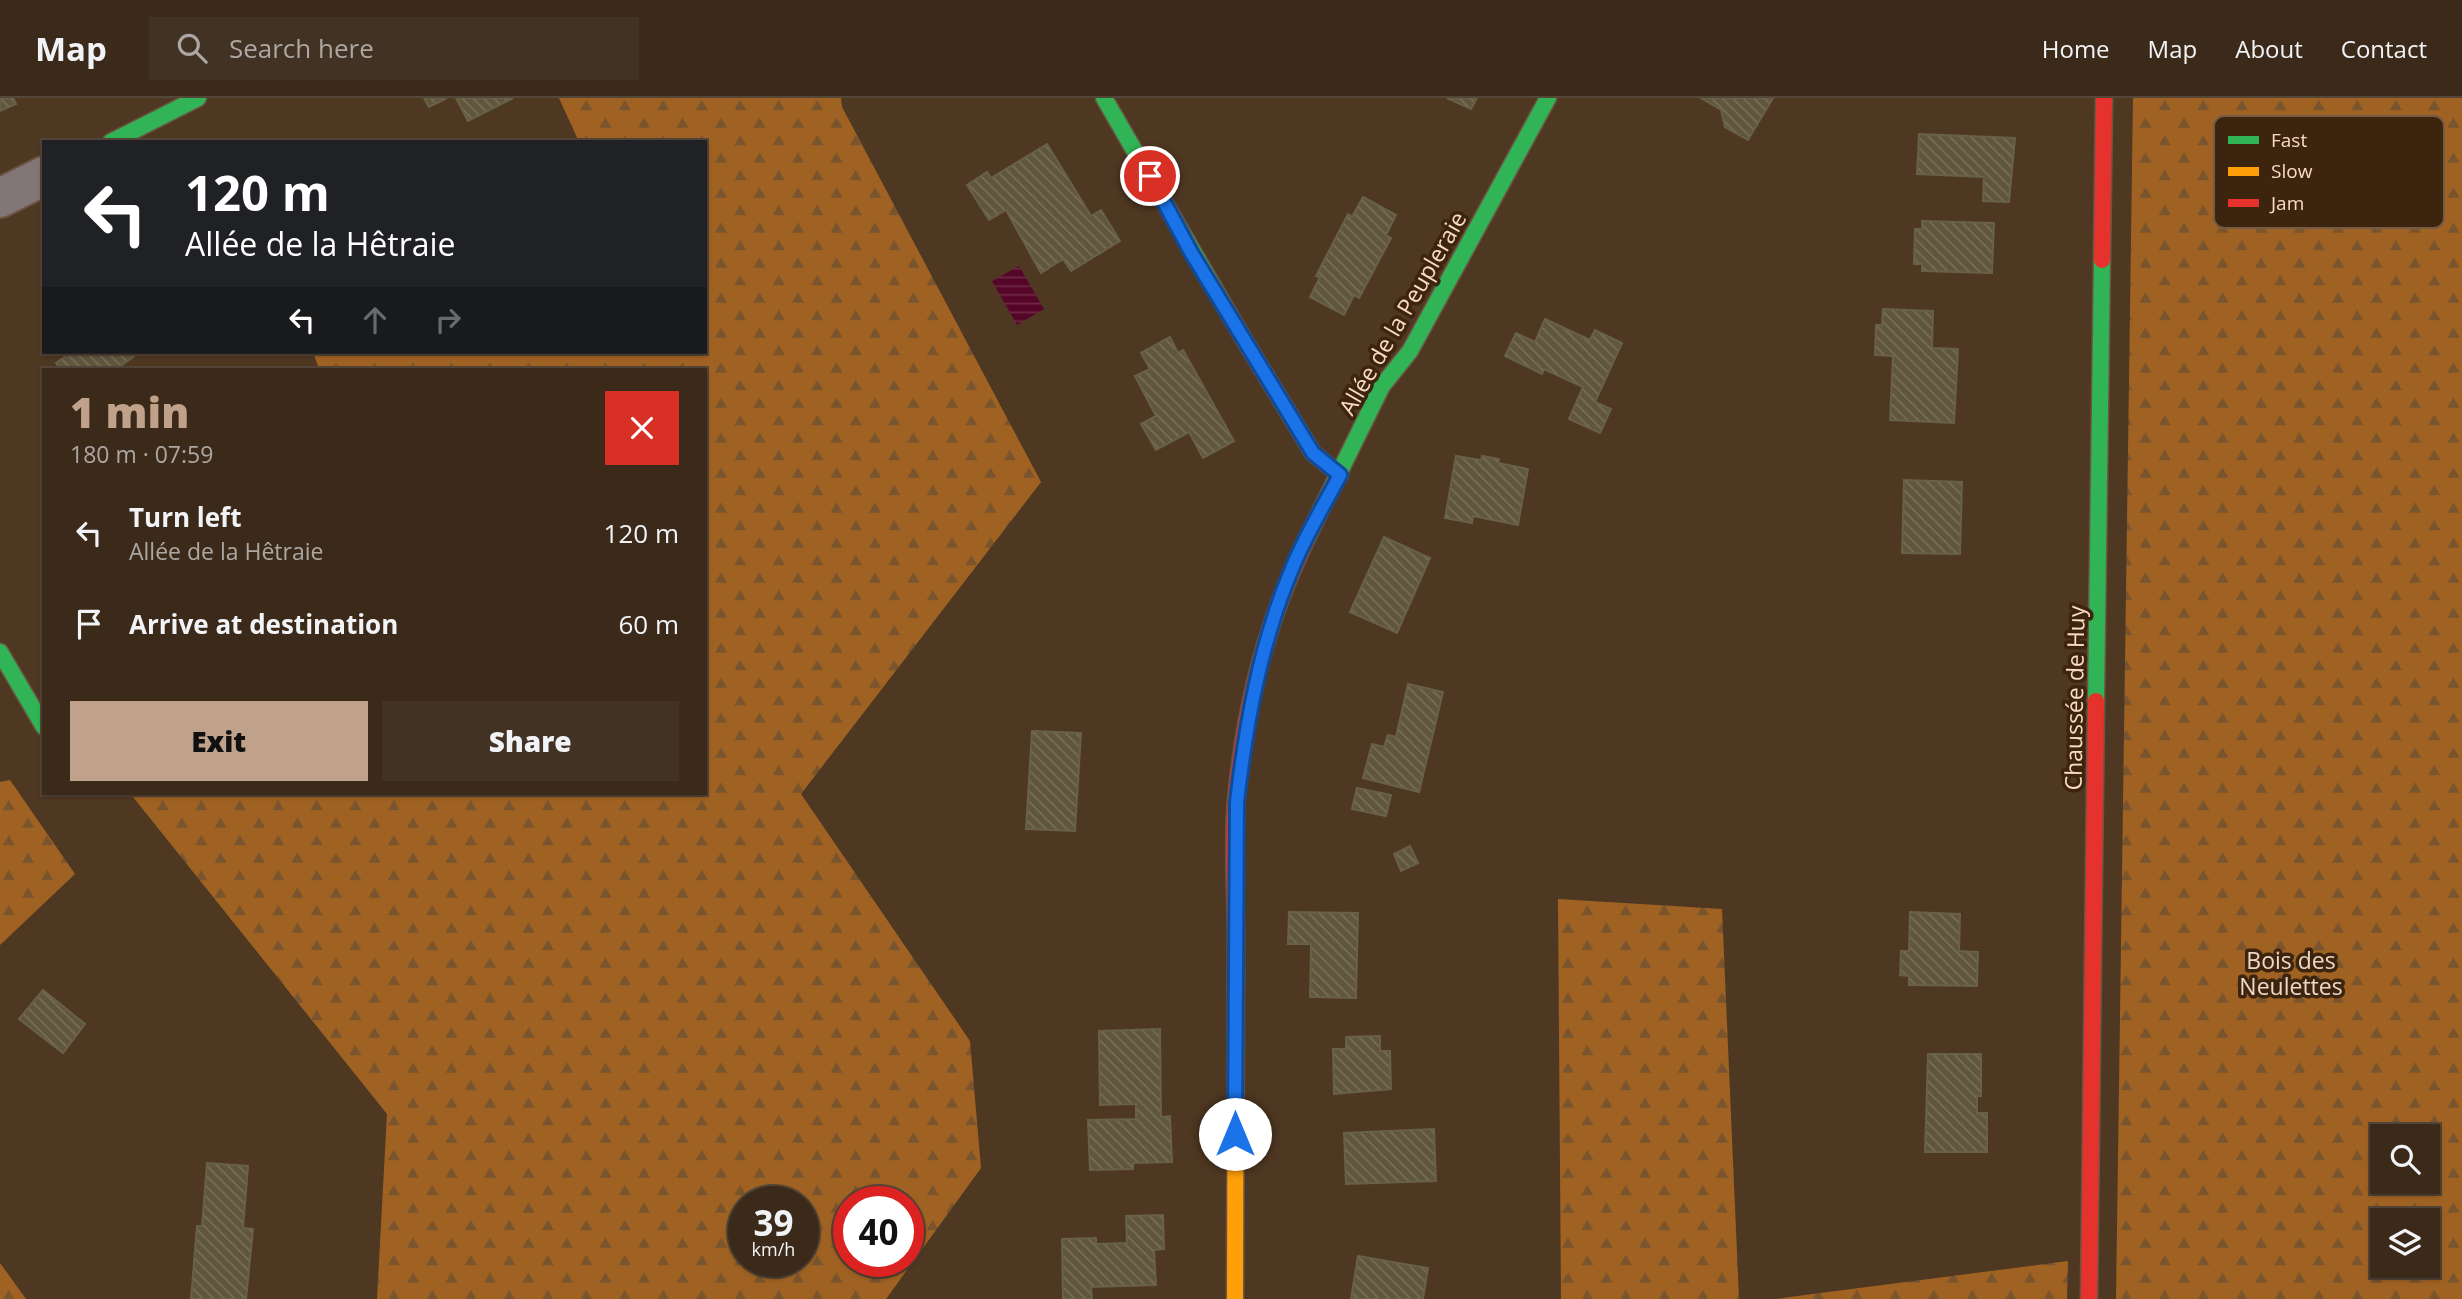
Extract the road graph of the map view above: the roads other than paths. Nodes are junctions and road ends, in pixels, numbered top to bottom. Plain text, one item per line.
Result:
1 (198, 98) edge
2 (1104, 98) edge
3 (1548, 98) edge
4 (2104, 98) edge
5 (115, 140) edge
6 (42, 177) edge
7 (0, 198) edge
8 (1340, 475) junction
9 (0, 652) edge
10 (42, 724) edge
11 (1235, 1299) edge
12 (2089, 1299) edge

1 - 5 street
2 - 8 street
3 - 8 street, Allée de la Peupleraie
4 - 12 street, Chaussée de Huy
6 - 7 street
8 - 11 street, Allée de la Peupleraie
9 - 10 street

